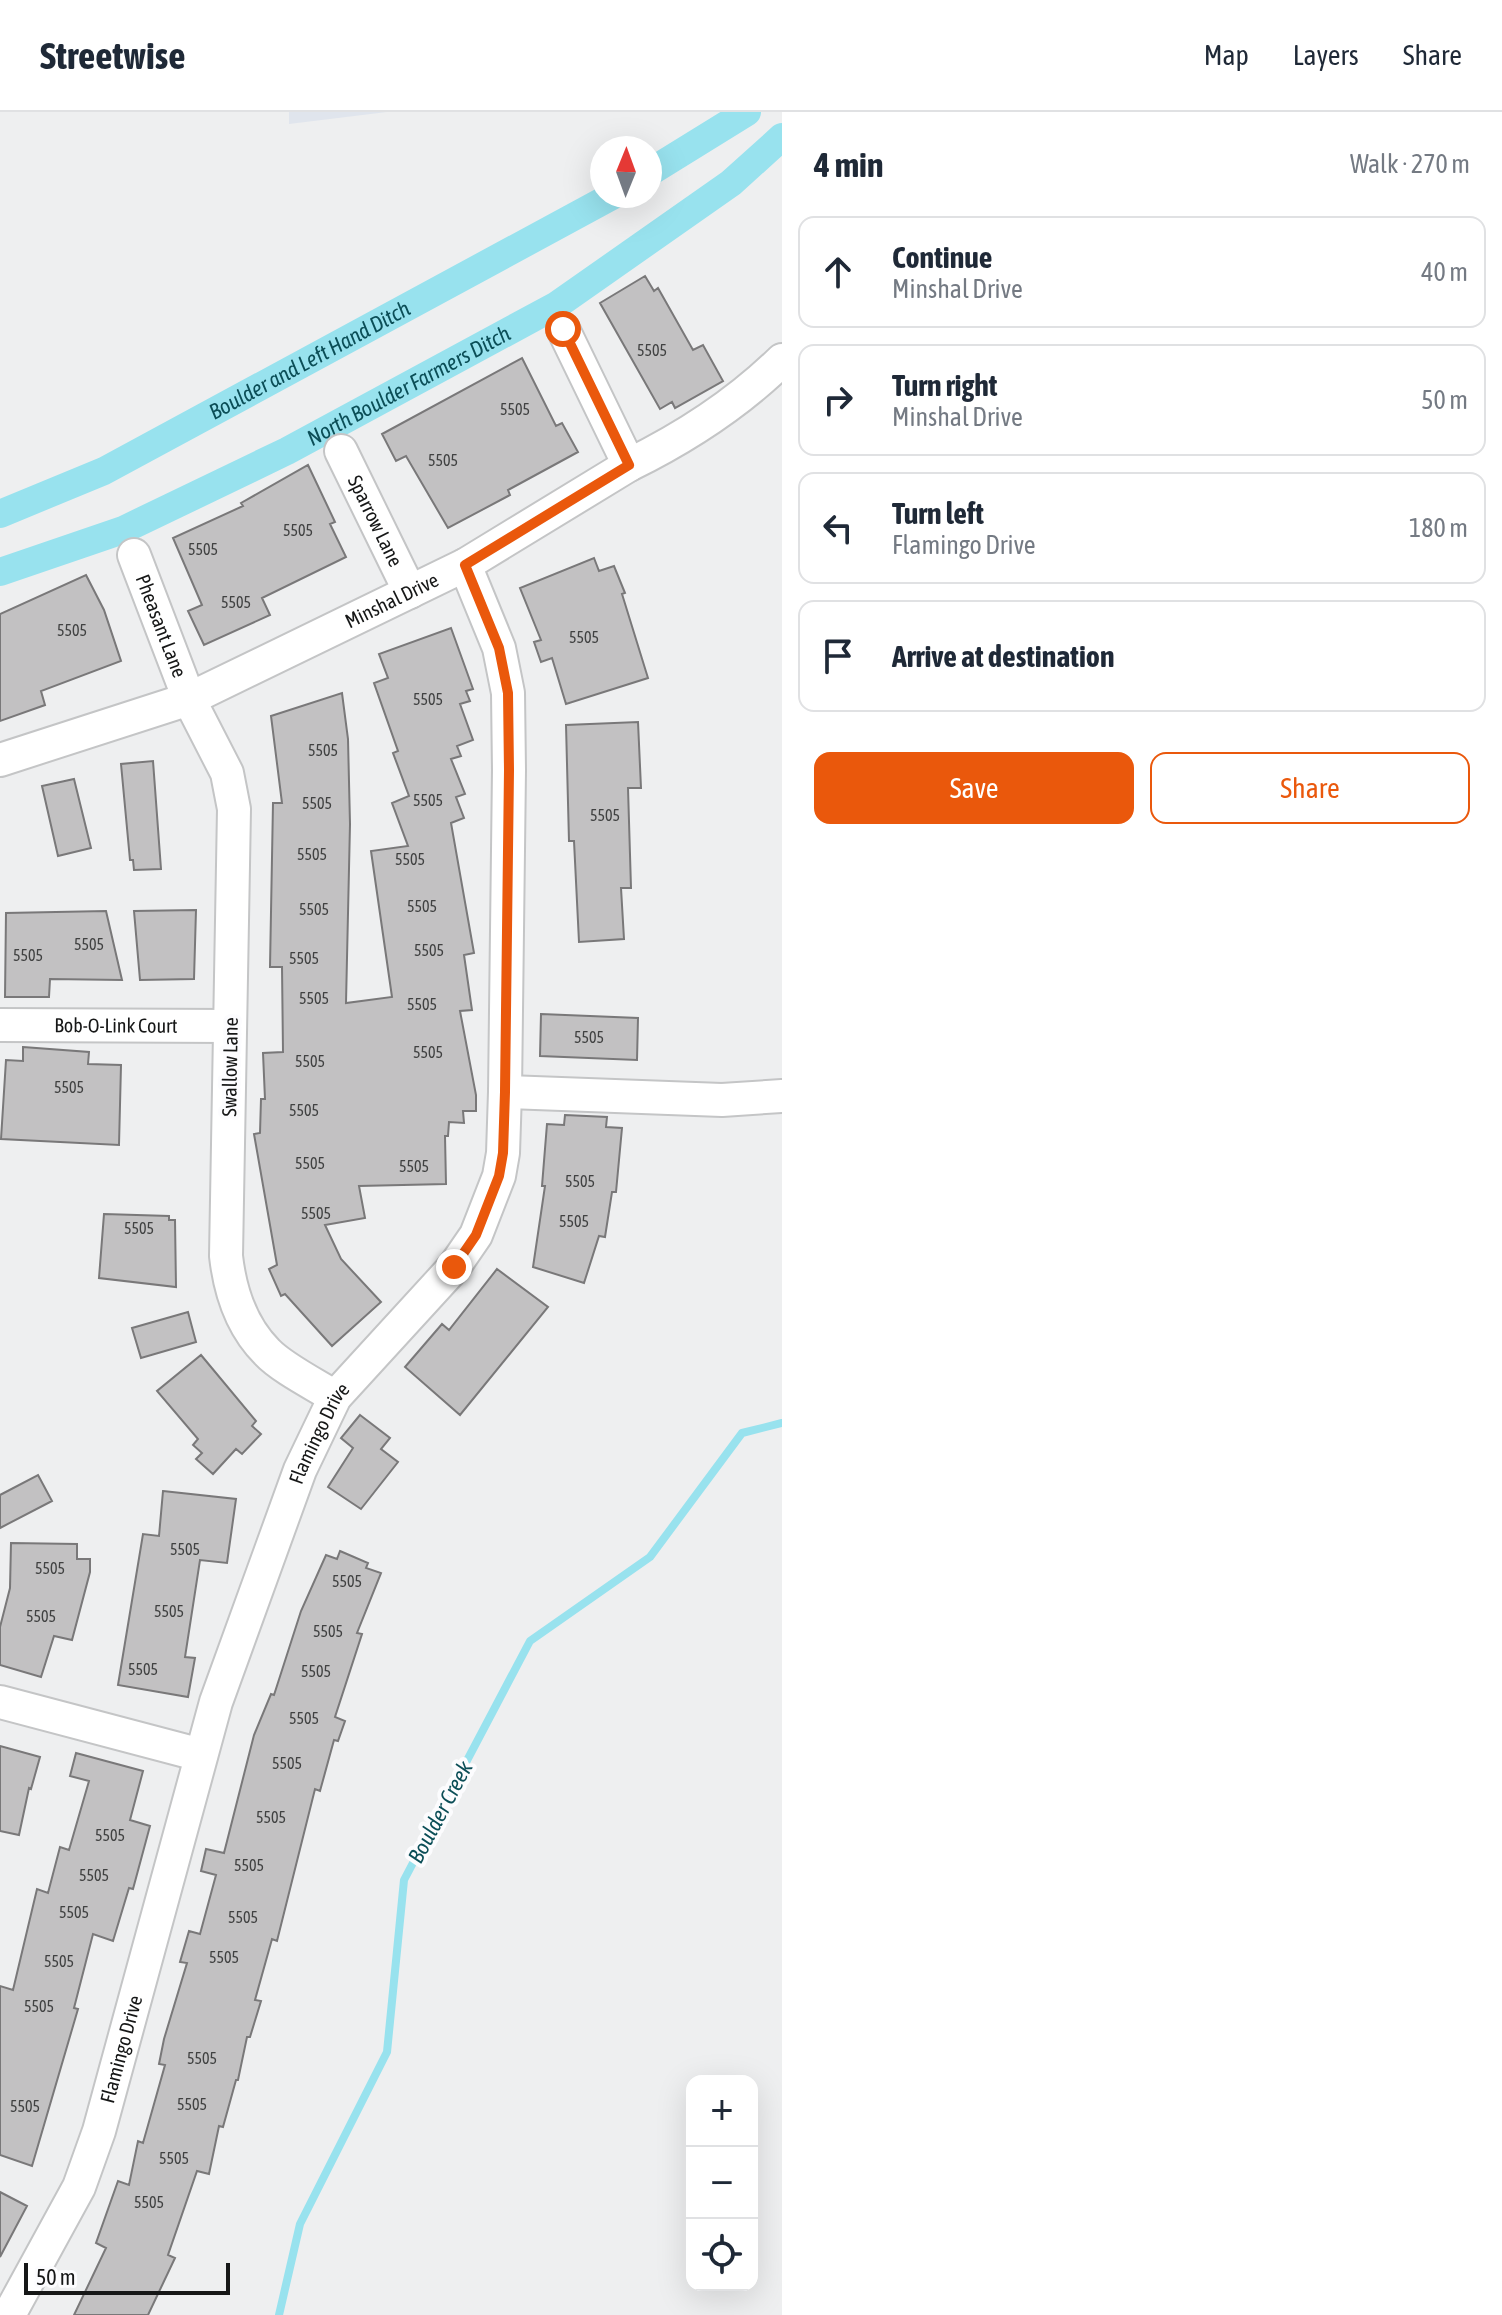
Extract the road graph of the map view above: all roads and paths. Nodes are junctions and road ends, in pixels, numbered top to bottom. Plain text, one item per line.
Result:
1 (563, 329) dead end
2 (782, 360) edge
3 (341, 451) dead end
4 (629, 465) junction
5 (134, 555) dead end
6 (465, 565) junction
7 (410, 592) junction
8 (189, 699) junction
9 (0, 760) edge
10 (0, 1025) edge
11 (230, 1026) junction
12 (505, 1092) junction
13 (782, 1096) edge
14 (335, 1397) junction
15 (0, 1702) edge
16 (201, 1755) junction
17 (9, 2315) edge

1 - 4 street
2 - 4 street, Minshal Drive
3 - 7 street, Sparrow Lane
4 - 6 street, Minshal Drive
5 - 8 street, Pheasant Lane
6 - 7 street, Minshal Drive
6 - 12 street, Flamingo Drive
7 - 8 street, Minshal Drive
8 - 9 street, Minshal Drive
8 - 11 street, Swallow Lane
10 - 11 street, Bob-O-Link Court
11 - 14 street, Swallow Lane
12 - 13 street
12 - 14 street, Flamingo Drive
14 - 16 street, Flamingo Drive
15 - 16 street
16 - 17 street, Flamingo Drive

